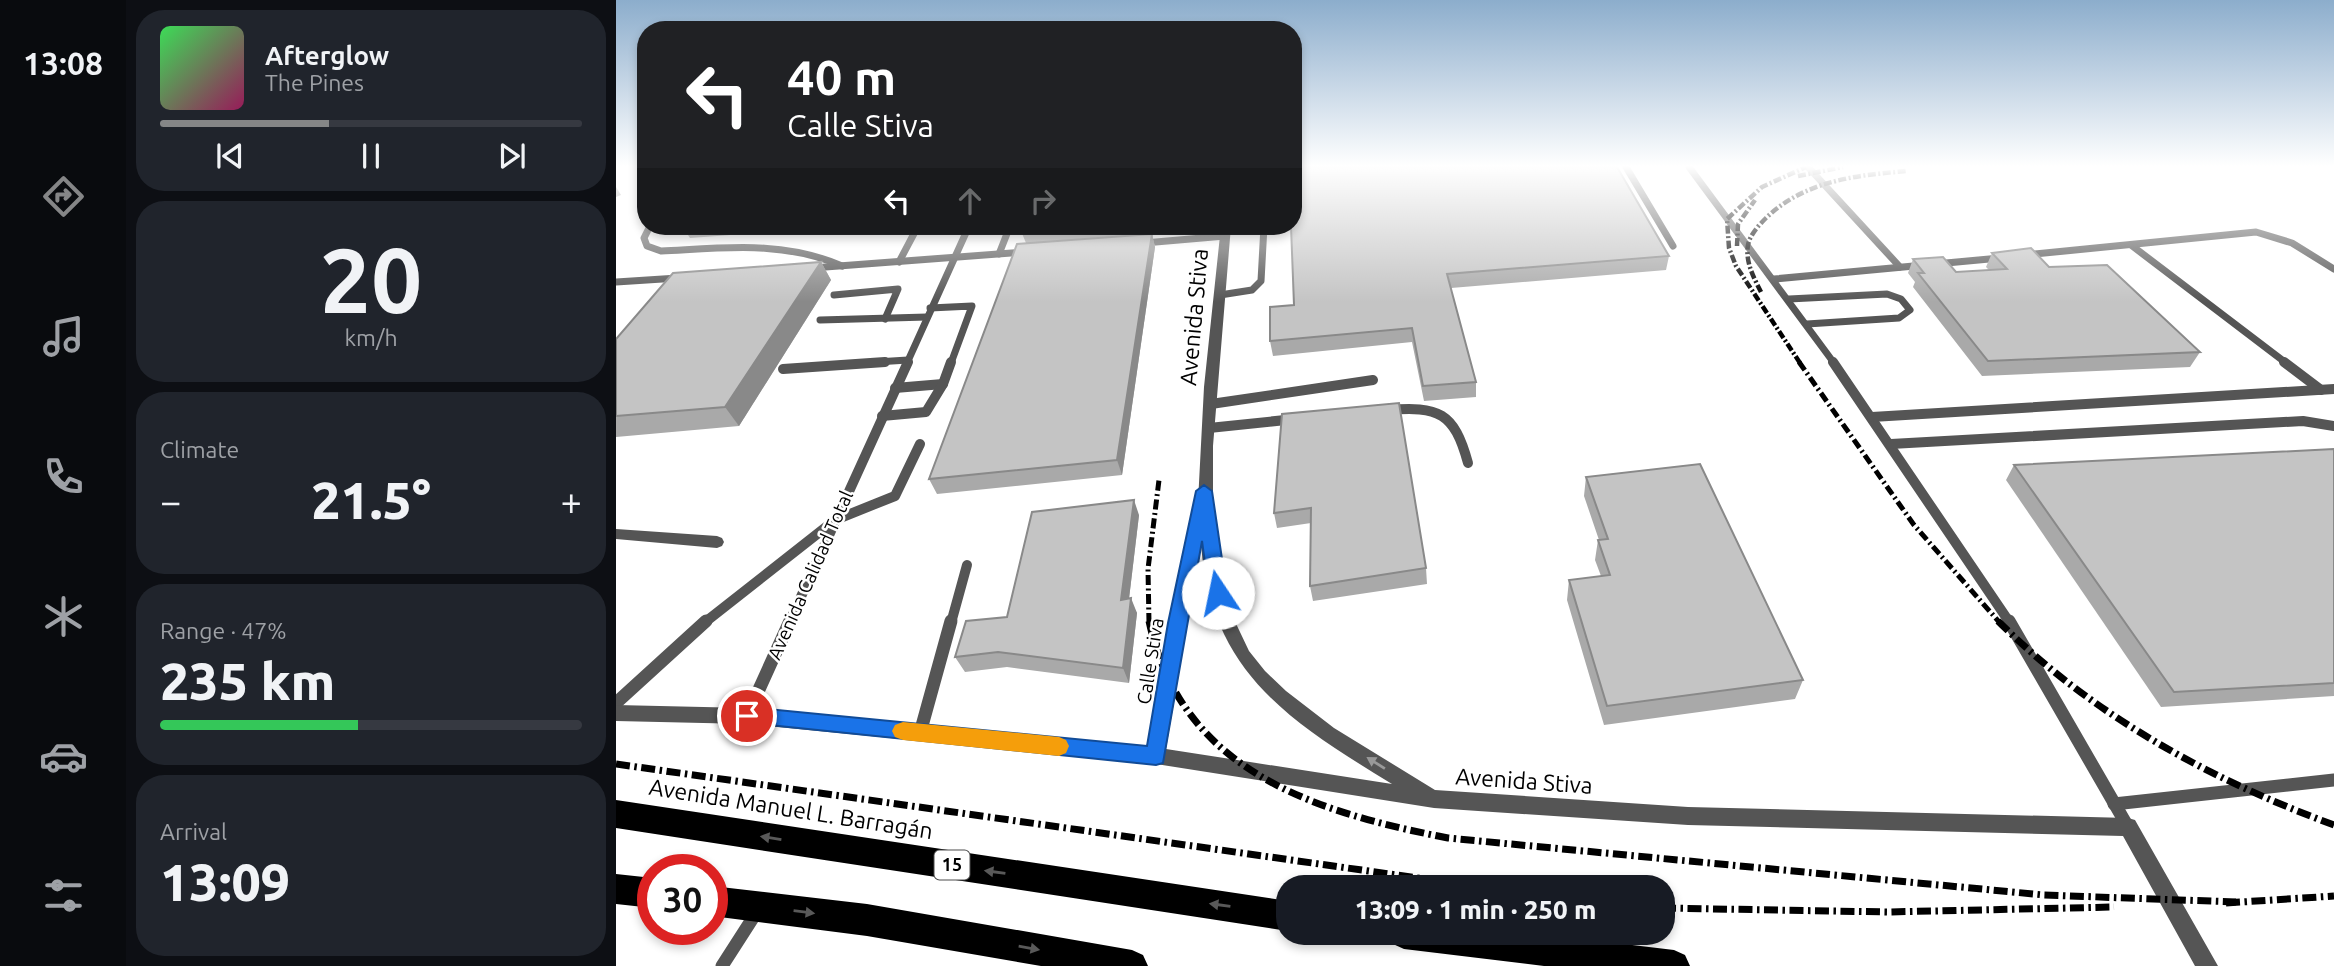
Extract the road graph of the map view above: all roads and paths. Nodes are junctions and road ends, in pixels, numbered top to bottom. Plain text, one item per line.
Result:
1 (1651, 212) edge
2 (1723, 212) edge
3 (1849, 212) edge
4 (646, 235) edge
5 (913, 235) edge
6 (965, 235) edge
7 (1006, 235) edge
8 (1194, 235) edge
9 (1225, 235) edge
10 (1264, 235) edge
11 (1132, 243) edge
12 (2131, 245) junction
13 (1673, 246) dead end
14 (1039, 251) edge
15 (999, 254) junction
16 (954, 258) junction
17 (899, 262) junction
18 (843, 266) junction
19 (1900, 267) junction
20 (803, 269) edge
21 (2334, 269) edge
22 (683, 278) edge
23 (1774, 279) junction
24 (616, 282) edge
25 (834, 295) dead end
26 (1220, 295) junction
27 (1789, 299) junction
28 (928, 313) junction
29 (885, 319) junction
30 (820, 320) dead end
31 (1807, 324) junction
32 (908, 360) junction
33 (783, 369) dead end
34 (1373, 380) dead end
35 (943, 384) junction
36 (895, 388) junction
37 (2334, 389) edge
38 (2321, 390) junction
39 (1211, 404) junction
40 (1376, 411) edge
41 (882, 416) junction
42 (1872, 417) junction
43 (1308, 418) edge
44 (2334, 426) edge
45 (1209, 428) junction
46 (920, 444) dead end
47 (1891, 444) junction
48 (1468, 463) dead end
49 (1204, 491) junction
50 (835, 520) junction
51 (616, 534) edge
52 (718, 542) dead end
53 (967, 565) dead end
54 (616, 703) edge
55 (616, 713) edge
56 (747, 716) junction
57 (920, 733) junction
58 (1156, 756) junction
59 (2334, 780) edge
60 (1434, 799) junction
61 (2114, 804) junction
62 (616, 814) edge
63 (2128, 827) junction
64 (616, 889) edge
65 (637, 891) edge
66 (728, 903) edge
67 (760, 906) junction
68 (1276, 913) edge
69 (1502, 945) edge
70 (1075, 961) edge
71 (722, 966) edge
72 (1132, 966) edge
73 (1674, 966) edge
74 (2207, 966) edge

1 - 13 lane
2 - 23 lane
3 - 19 lane
4 - 18 lane
5 - 17 lane
6 - 16 lane, Avenida Calidad Total
7 - 15 lane
8 - 11 lane
9 - 26 street, Avenida Stiva
10 - 26 lane
12 - 19 lane
12 - 21 lane
12 - 38 lane
14 - 15 lane
15 - 16 lane
16 - 17 lane
16 - 28 lane, Avenida Calidad Total
17 - 18 lane
18 - 20 lane
19 - 23 lane
22 - 24 lane
23 - 27 lane
25 - 29 lane
26 - 39 street, Avenida Stiva
27 - 31 lane
27 - 31 lane
28 - 29 lane
28 - 32 lane, Avenida Calidad Total
28 - 35 lane
29 - 30 lane
31 - 42 lane
32 - 33 lane
32 - 36 lane, Avenida Calidad Total
34 - 39 lane
35 - 36 lane
35 - 41 lane
36 - 41 lane, Avenida Calidad Total
37 - 38 lane
38 - 42 lane
39 - 45 street, Avenida Stiva
40 - 48 lane
41 - 50 lane, Avenida Calidad Total
42 - 47 lane
43 - 45 lane
44 - 47 lane
45 - 49 street, Avenida Stiva
46 - 50 lane
47 - 61 lane
49 - 58 street, Calle Stiva
60 -> 49 street, Avenida Stiva
50 - 54 lane
50 - 56 lane, Avenida Calidad Total
51 - 52 street
53 - 57 lane
55 - 56 street
56 - 57 street
57 - 58 street
58 - 60 street
59 - 61 lane
60 - 63 street, Avenida Stiva
61 - 63 lane
68 -> 62 highway, Avenida Manuel L. Barragán / 15
63 - 74 street
64 - 65 highway
66 - 67 highway
67 -> 70 highway
67 - 71 lane
69 - 73 highway
70 - 72 highway

